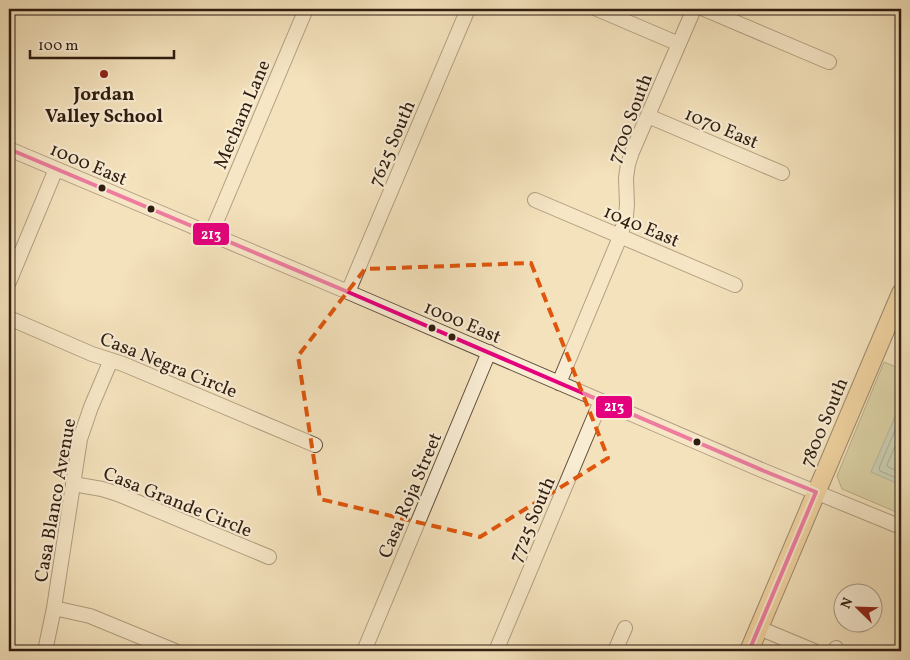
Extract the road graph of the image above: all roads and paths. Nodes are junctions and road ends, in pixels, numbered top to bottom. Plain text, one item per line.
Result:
1 (306, 9) edge
2 (468, 9) edge
3 (597, 9) edge
4 (694, 9) edge
5 (704, 9) edge
6 (679, 44) junction
7 (829, 62) dead end
8 (648, 116) junction
9 (9, 149) edge
10 (56, 169) junction
11 (782, 173) dead end
12 (535, 200) dead end
13 (211, 234) junction
14 (620, 236) junction
15 (9, 282) edge
16 (735, 285) dead end
17 (348, 292) junction
18 (901, 293) edge
19 (9, 318) edge
20 (489, 352) junction
21 (111, 360) junction
22 (559, 383) junction
23 (601, 400) junction
24 (315, 445) dead end
25 (73, 484) junction
26 (816, 492) junction
27 (901, 527) edge
28 (268, 557) dead end
29 (54, 608) junction
30 (625, 628) dead end
31 (759, 628) junction
32 (45, 651) edge
33 (175, 651) edge
34 (364, 651) edge
35 (496, 651) edge
36 (615, 651) edge
37 (749, 651) edge
38 (814, 651) edge

1 - 13 street, Mecham Lane
2 - 17 street, 7625 South
3 - 6 street
4 - 6 street, 7700 South
5 - 7 street
6 - 8 street, 7700 South
8 - 11 street, 1070 East
8 - 14 street, 7700 South
9 - 10 street, 1000 East
10 - 13 street, 1000 East
10 - 15 street
12 - 14 street, 1040 East
13 - 17 street, 1000 East
14 - 16 street, 1040 East
14 - 22 street, 7700 South
17 - 20 street, 1000 East
18 - 26 main road, 7800 South
19 - 21 street, Casa Negra Circle
20 - 22 street, 1000 East
20 - 34 street, Casa Roja Street
21 - 24 street, Casa Negra Circle
21 - 25 street, Casa Blanco Avenue
22 - 23 street, 1000 East
23 - 26 street, 1000 East
23 - 35 street, 7725 South
25 - 28 street, Casa Grande Circle
25 - 29 street, Casa Blanco Avenue
26 - 27 street, 1000 East
26 - 31 main road, 7800 South
29 - 32 street, Casa Blanco Avenue
29 - 33 street
30 - 36 street
31 - 37 main road, 7800 South
31 - 38 street

